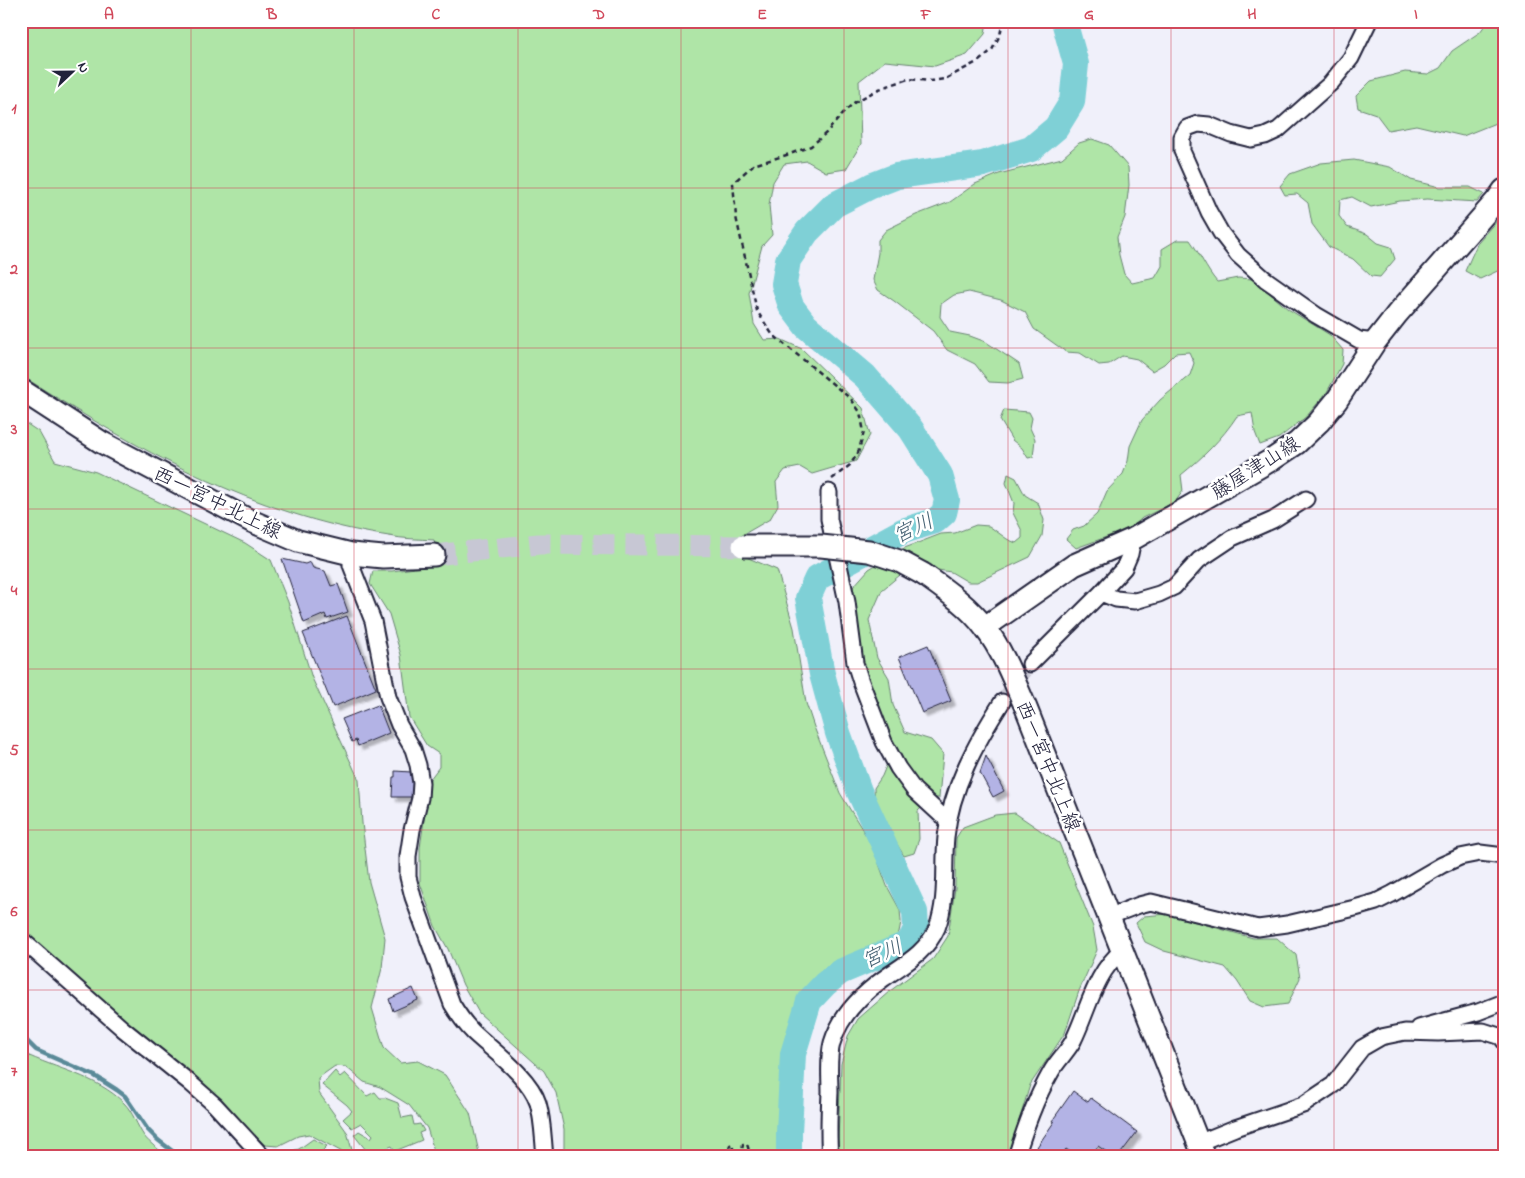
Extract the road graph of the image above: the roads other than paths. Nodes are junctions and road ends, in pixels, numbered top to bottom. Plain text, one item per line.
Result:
1 (1369, 21) edge
2 (1504, 190) edge
3 (1376, 342) junction
4 (21, 390) edge
5 (829, 492) road end
6 (1306, 499) dead end
7 (1133, 539) junction
8 (743, 546) tunnel mouth
9 (351, 554) junction
10 (434, 555) tunnel mouth
11 (1101, 593) junction
12 (984, 627) junction
13 (1030, 664) tunnel mouth
14 (1002, 702) tunnel mouth
15 (948, 818) junction
16 (1504, 856) edge
17 (1108, 917) junction
18 (21, 939) edge
19 (1122, 951) junction
20 (1504, 1002) edge
21 (1405, 1032) junction
22 (1504, 1041) edge
23 (1201, 1150) edge
24 (263, 1157) edge
25 (545, 1157) edge
26 (830, 1157) edge
27 (1016, 1157) edge

1 - 3 street
2 - 3 main road, 藤屋津山線
3 - 7 main road, 藤屋津山線
4 - 9 main road, 西一宮中北上線
5 - 15 street
6 - 11 street
7 - 11 street
7 - 12 main road, 藤屋津山線
8 - 12 main road, 西一宮中北上線, bridge
9 - 10 main road, 西一宮中北上線
9 - 25 street
11 - 13 street
12 - 17 main road, 西一宮中北上線
14 - 15 street
15 - 26 street
16 - 17 street
17 - 19 main road, 西一宮中北上線
18 - 24 street
19 - 23 main road, 西一宮中北上線
19 - 27 street
20 - 21 street
21 - 22 street
21 - 23 street

